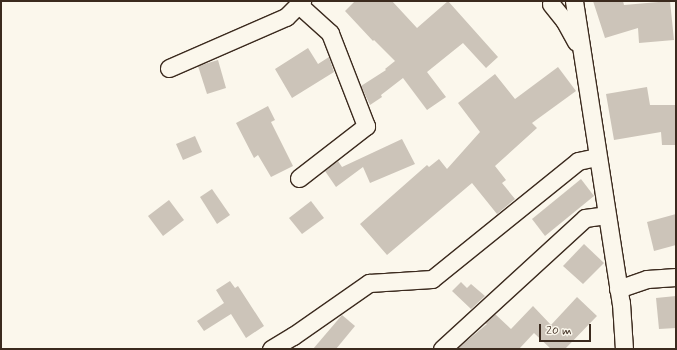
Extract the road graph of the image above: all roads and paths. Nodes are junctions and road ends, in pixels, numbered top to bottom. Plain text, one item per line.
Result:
1 (567, 1) edge
2 (574, 1) edge
3 (301, 3) edge
4 (546, 3) edge
5 (584, 57) junction
6 (169, 68) dead end
7 (597, 157) junction
8 (298, 178) dead end
9 (606, 215) junction
10 (676, 277) edge
11 (618, 289) junction
12 (271, 349) edge
13 (442, 349) edge
14 (624, 349) edge

1 - 4 street
2 - 5 street
3 - 6 street
3 - 8 street
4 - 5 street
5 - 7 street
7 - 9 street
7 - 12 street
9 - 11 street
9 - 13 street
10 - 11 street
11 - 14 street

